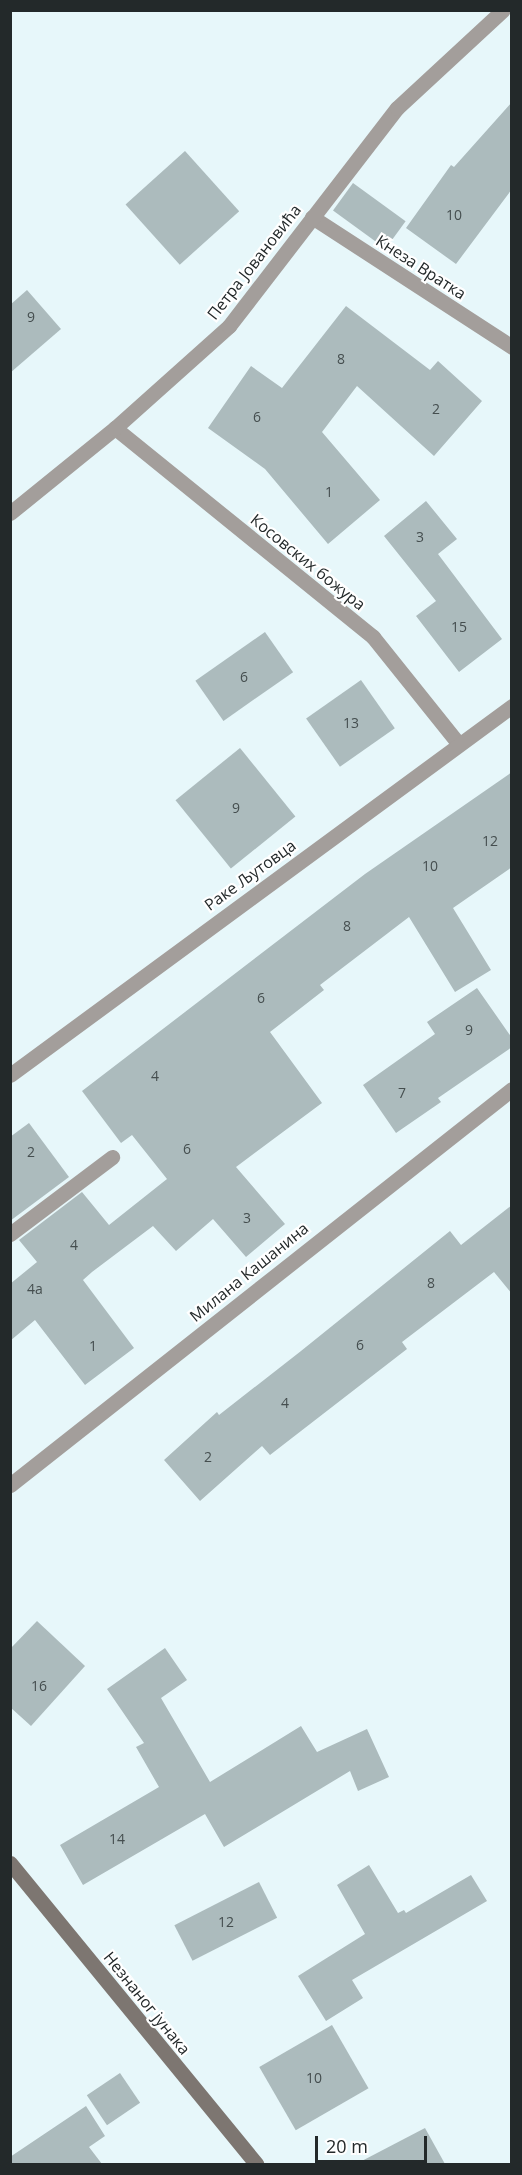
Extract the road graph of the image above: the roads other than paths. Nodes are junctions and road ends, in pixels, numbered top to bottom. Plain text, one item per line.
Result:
1 (503, 10) edge
2 (312, 217) junction
3 (512, 347) edge
4 (115, 428) junction
5 (10, 513) edge
6 (512, 706) edge
7 (458, 743) junction
8 (10, 1075) edge
9 (512, 1089) edge
10 (112, 1156) dead end
11 (10, 1234) edge
12 (10, 1485) edge
13 (10, 1863) edge
14 (256, 2164) edge

1 - 2 street, Петра Јовановића
2 - 3 street, Кнеза Вратка
2 - 4 street, Петра Јовановића
4 - 5 street, Петра Јовановића
4 - 7 street, Косовских божура
6 - 7 street, Раке Љутовца
7 - 8 street, Раке Љутовца
9 - 12 street, Милана Кашанина
10 - 11 street
13 - 14 street, Незнаног јунака

